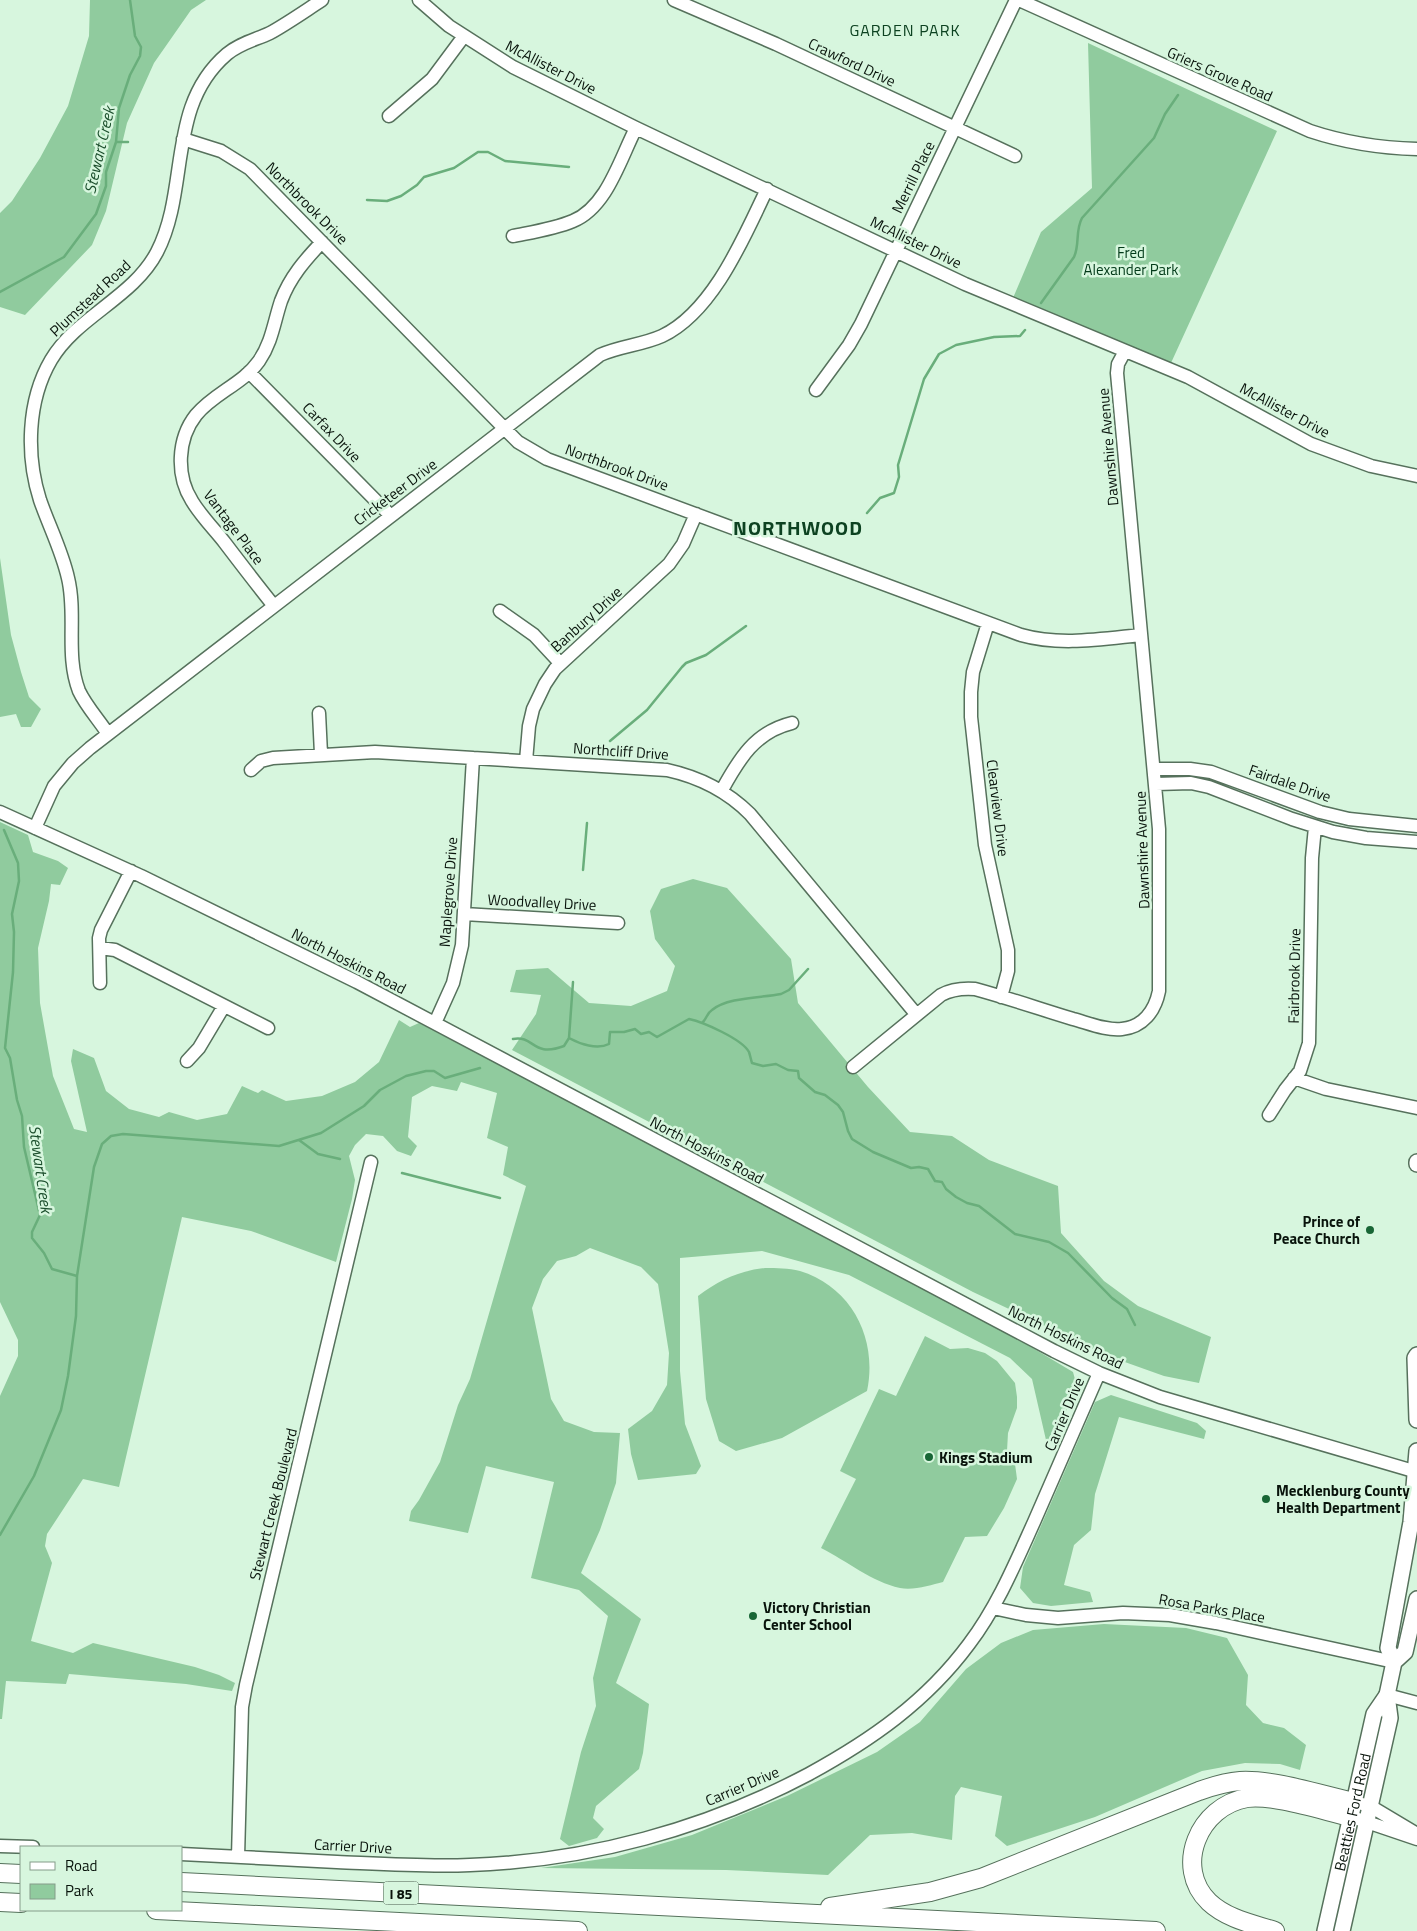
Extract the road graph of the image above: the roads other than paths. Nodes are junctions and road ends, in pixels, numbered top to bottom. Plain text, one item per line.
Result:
1 (322, 0) edge
2 (419, 0) edge
3 (674, 0) edge
4 (1017, 0) edge
5 (464, 36) junction
6 (389, 116) dead end
7 (636, 128) junction
8 (955, 128) junction
9 (183, 139) junction
10 (1417, 149) edge
11 (1016, 156) dead end
12 (767, 189) junction
13 (513, 236) dead end
14 (322, 242) junction
15 (896, 250) junction
16 (1125, 351) junction
17 (249, 372) junction
18 (816, 390) dead end
19 (504, 428) junction
20 (1417, 476) edge
21 (696, 514) junction
22 (391, 516) junction
23 (274, 606) junction
24 (500, 611) dead end
25 (988, 623) junction
26 (1141, 635) junction
27 (560, 664) junction
28 (319, 713) dead end
29 (792, 723) dead end
30 (108, 734) junction
31 (321, 754) junction
32 (473, 758) junction
33 (526, 761) junction
34 (1154, 769) junction
35 (250, 770) dead end
36 (1156, 784) junction
37 (722, 790) junction
38 (1264, 792) junction
39 (1259, 806) junction
40 (0, 812) edge
41 (1336, 816) junction
42 (1417, 826) edge
43 (1315, 827) junction
44 (35, 828) junction
45 (1333, 832) junction
46 (1417, 842) edge
47 (131, 871) junction
48 (464, 914) junction
49 (618, 923) dead end
50 (100, 948) junction
51 (100, 983) dead end
52 (1001, 997) junction
53 (224, 1006) junction
54 (916, 1014) junction
55 (435, 1023) junction
56 (268, 1028) dead end
57 (187, 1061) dead end
58 (853, 1067) dead end
59 (1294, 1078) junction
60 (1417, 1108) edge
61 (1269, 1115) dead end
62 (371, 1162) dead end
63 (1417, 1355) edge
64 (1099, 1373) junction
65 (1417, 1420) edge
66 (1417, 1452) edge
67 (1417, 1472) edge
68 (1417, 1599) edge
69 (993, 1608) junction
70 (1394, 1662) junction
71 (1387, 1695) junction
72 (1417, 1703) edge
73 (1360, 1812) junction
74 (1417, 1834) edge
75 (1417, 1839) edge
76 (0, 1846) edge
77 (20, 1847) edge
78 (182, 1854) edge
79 (238, 1857) junction
80 (0, 1873) edge
81 (20, 1874) edge
82 (182, 1882) edge
83 (0, 1902) edge
84 (20, 1903) edge
85 (176, 1911) edge
86 (788, 1912) junction
87 (578, 1931) edge
88 (1156, 1931) edge
89 (1275, 1931) edge
90 (1325, 1931) edge
91 (1342, 1931) edge

1 - 9 street, Plumstead Road
2 - 5 street, McAllister Drive
3 - 8 street, Crawford Drive
4 - 8 street, Merrill Place
4 - 10 street, Griers Grove Road
5 - 6 street
5 - 7 street, McAllister Drive
7 - 12 street, McAllister Drive
7 - 13 street
8 - 11 street, Crawford Drive
8 - 15 street, Merrill Place
9 - 14 street, Northbrook Drive
9 - 30 street, Plumstead Road
12 - 15 street, McAllister Drive
12 - 19 street, Cricketeer Drive
14 - 17 street, Vantage Place
14 - 19 street, Northbrook Drive
15 - 16 street, McAllister Drive
15 - 18 street, Merrill Place
16 - 20 street, McAllister Drive
16 - 26 street, Dawnshire Avenue
17 - 22 street, Carfax Drive
17 - 23 street, Vantage Place
19 - 21 street, Northbrook Drive
19 - 22 street, Cricketeer Drive
21 - 25 street, Northbrook Drive
21 - 27 street, Banbury Drive
22 - 23 street, Cricketeer Drive
23 - 30 street, Cricketeer Drive
24 - 27 street
25 - 26 street, Northbrook Drive
25 - 52 street, Clearview Drive
26 - 34 street, Dawnshire Avenue
27 - 33 street, Banbury Drive
28 - 31 street
29 - 37 street
30 - 44 street, Cricketeer Drive
31 - 32 street, Northcliff Drive
31 - 35 street, Northcliff Drive
32 - 33 street, Northcliff Drive
32 - 48 street, Maplegrove Drive
33 - 37 street, Northcliff Drive
34 - 36 street, Dawnshire Avenue
34 - 38 street, Fairdale Drive
36 - 39 street, Fairdale Drive
36 - 52 street, Dawnshire Avenue
37 - 54 street, Northcliff Drive
38 - 39 street
38 - 41 street, Fairdale Drive
39 - 43 street, Fairdale Drive
40 - 44 street, North Hoskins Road
41 - 42 street, Fairdale Drive
41 - 45 street
43 - 45 street, Fairdale Drive
43 - 59 street, Fairbrook Drive
44 - 47 street, North Hoskins Road
45 - 46 street, Fairdale Drive
47 - 50 street
47 - 55 street, North Hoskins Road
48 - 49 street, Woodvalley Drive
48 - 55 street, Maplegrove Drive
50 - 51 street
50 - 53 street
52 - 54 street, Dawnshire Avenue
53 - 56 street
53 - 57 street
54 - 58 street, Dawnshire Avenue
55 - 64 street, North Hoskins Road
59 - 60 street
59 - 61 street, Fairbrook Drive
62 - 79 street, Stewart Creek Boulevard
63 - 65 main road
64 - 67 street, North Hoskins Road
64 - 69 street, Carrier Drive
66 - 67 main road, Beatties Ford Road
67 - 70 main road, Beatties Ford Road
68 - 70 main road, Beatties Ford Road
69 - 70 street, Rosa Parks Place
69 - 79 street, Carrier Drive
70 - 71 main road, Beatties Ford Road
71 - 72 street
71 - 73 main road, Beatties Ford Road
73 - 74 street
73 - 75 street
73 - 86 highway
73 - 89 highway
73 - 90 main road, Beatties Ford Road
73 - 91 main road, Beatties Ford Road
76 - 77 street
78 - 79 street, Carrier Drive
80 - 81 highway
82 - 86 highway, I 85
83 - 84 highway
85 - 87 highway, I 85
86 - 88 highway, I 85

